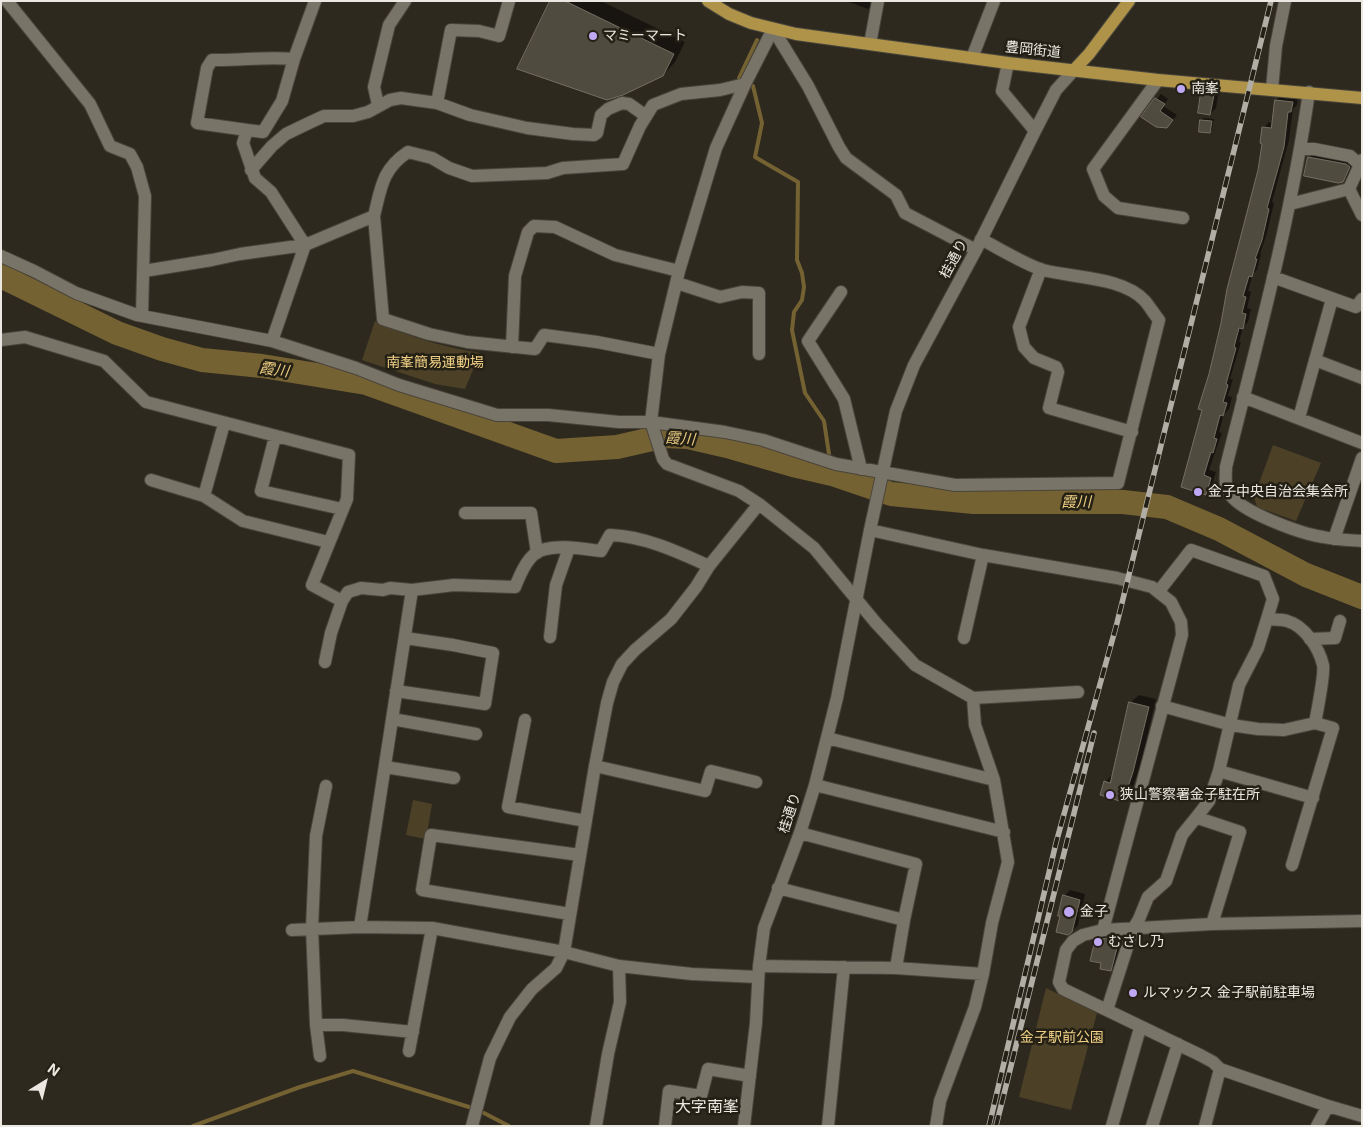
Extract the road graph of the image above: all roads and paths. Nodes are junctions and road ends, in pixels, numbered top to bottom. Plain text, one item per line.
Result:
1 (8, 1) edge
2 (315, 1) edge
3 (405, 1) edge
4 (509, 1) edge
5 (708, 1) edge
6 (878, 1) edge
7 (994, 1) edge
8 (1129, 1) edge
9 (1285, 1) edge
10 (773, 29) junction
11 (870, 44) junction
12 (972, 58) junction
13 (294, 59) junction
14 (1008, 63) junction
15 (1074, 70) junction
16 (1158, 80) junction
17 (745, 84) junction
18 (1272, 89) junction
19 (1309, 92) junction
20 (1362, 98) edge
21 (436, 103) junction
22 (378, 105) junction
23 (646, 116) junction
24 (247, 130) junction
25 (1035, 131) junction
26 (1301, 149) junction
27 (1360, 162) edge
28 (251, 170) junction
29 (1350, 189) junction
30 (1290, 204) junction
31 (1362, 215) edge
32 (374, 216) junction
33 (1183, 218) dead end
34 (979, 244) junction
35 (305, 245) junction
36 (1, 256) edge
37 (1041, 269) junction
38 (144, 271) junction
39 (678, 277) junction
40 (1273, 277) junction
41 (841, 292) dead end
42 (1332, 299) junction
43 (1360, 305) edge
44 (142, 315) junction
45 (1, 340) edge
46 (272, 341) junction
47 (512, 347) junction
48 (659, 354) junction
49 (760, 354) dead end
50 (1315, 360) junction
51 (1362, 378) edge
52 (1243, 397) junction
53 (1299, 418) junction
54 (651, 422) junction
55 (224, 424) junction
56 (1132, 432) junction
57 (275, 437) junction
58 (1362, 443) edge
59 (1362, 458) edge
60 (862, 469) junction
61 (883, 473) junction
62 (151, 480) dead end
63 (204, 496) junction
64 (758, 504) junction
65 (342, 508) junction
66 (465, 513) dead end
67 (870, 530) junction
68 (1334, 539) junction
69 (1362, 541) edge
70 (328, 542) junction
71 (569, 548) junction
72 (537, 554) junction
73 (983, 555) junction
74 (709, 566) junction
75 (412, 590) junction
76 (1159, 591) junction
77 (856, 600) junction
78 (342, 601) junction
79 (1267, 620) junction
80 (1340, 621) dead end
81 (550, 637) dead end
82 (405, 638) junction
83 (964, 638) dead end
84 (1310, 639) junction
85 (325, 662) dead end
86 (396, 691) junction
87 (1078, 692) dead end
88 (973, 698) junction
89 (1162, 706) junction
90 (392, 719) junction
91 (525, 720) dead end
92 (1315, 723) junction
93 (1231, 726) junction
94 (476, 734) dead end
95 (827, 738) junction
96 (595, 766) junction
97 (385, 767) junction
98 (1219, 770) junction
99 (454, 778) dead end
100 (994, 780) junction
101 (756, 782) dead end
102 (815, 785) junction
103 (326, 786) dead end
104 (1313, 798) junction
105 (1199, 814) junction
106 (586, 822) junction
107 (1004, 832) junction
108 (800, 833) junction
109 (580, 855) junction
110 (1292, 865) dead end
111 (778, 888) junction
112 (570, 914) junction
113 (904, 920) junction
114 (1362, 920) edge
115 (1212, 924) junction
116 (360, 927) junction
117 (312, 928) junction
118 (432, 928) junction
119 (1133, 929) junction
120 (292, 930) dead end
121 (1103, 930) junction
122 (564, 952) junction
123 (620, 966) junction
124 (844, 968) junction
125 (896, 968) junction
126 (758, 971) junction
127 (983, 974) junction
128 (1107, 1010) junction
129 (316, 1025) junction
130 (1140, 1028) junction
131 (412, 1032) junction
132 (1178, 1044) junction
133 (409, 1051) dead end
134 (320, 1056) dead end
135 (1220, 1069) junction
136 (750, 1076) junction
137 (1328, 1106) junction
138 (1362, 1116) edge
139 (472, 1126) edge
140 (596, 1126) edge
141 (665, 1126) edge
142 (744, 1126) edge
143 (828, 1126) edge
144 (936, 1126) edge
145 (1112, 1126) edge
146 (1152, 1126) edge
147 (1205, 1126) edge
148 (1317, 1126) edge

1 - 38 street
2 - 13 street
3 - 22 street
4 - 21 street
5 - 10 main road, 豊岡街道
6 - 11 street
7 - 12 street
8 - 15 main road
9 - 18 street
10 - 11 main road, 豊岡街道
10 - 17 street
10 - 34 street
11 - 12 main road, 豊岡街道
12 - 14 main road, 豊岡街道
13 - 24 street
13 - 24 street
14 - 15 main road, 豊岡街道
14 - 25 street
15 - 16 main road, 豊岡街道
15 - 25 street, 桂通り
16 - 18 main road, 豊岡街道
16 - 33 street
17 - 23 street
17 - 39 street
18 - 19 main road, 豊岡街道
19 - 20 main road, 豊岡街道
19 - 26 street
21 - 22 street
21 - 23 street
22 - 28 street
23 - 32 street
24 - 28 street
25 - 34 street, 桂通り
26 - 27 street
26 - 30 street
27 - 29 street
28 - 35 street
29 - 30 street
29 - 31 street
30 - 40 street
32 - 35 street
32 - 47 street
34 - 37 street
34 - 61 street, 桂通り
35 - 38 street
35 - 46 street
36 - 44 street
37 - 56 street
37 - 56 street
38 - 44 street
39 - 47 street
39 - 48 street
39 - 49 street
40 - 42 street
40 - 52 street
41 - 60 street
42 - 43 street
42 - 50 street
44 - 46 street
45 - 55 street
46 - 54 street
47 - 48 street
48 - 54 street
50 - 51 street
50 - 53 street
52 - 53 street
52 - 68 street
53 - 58 street
54 - 60 street
54 - 64 street
55 - 57 street
55 - 63 street
56 - 61 street
57 - 65 street
57 - 65 street
59 - 68 street
60 - 61 street
61 - 67 street, 桂通り
62 - 63 street
63 - 70 street
64 - 74 street
64 - 77 street
65 - 70 street
66 - 72 street
67 - 73 street
67 - 77 street, 桂通り
68 - 69 street
70 - 78 street
71 - 72 street
71 - 74 street
71 - 81 street
72 - 75 street
73 - 76 street
73 - 83 street
74 - 96 street
75 - 78 street
75 - 82 street
76 - 79 street
76 - 89 street
77 - 88 street
77 - 95 street, 桂通り
78 - 85 street
79 - 84 street
79 - 93 street
80 - 84 street
82 - 86 street
82 - 86 street
84 - 92 street
86 - 90 street
87 - 88 street
88 - 100 street
89 - 93 street
89 - 121 street
90 - 94 street
90 - 97 street
91 - 106 street
92 - 93 street
92 - 104 street
93 - 98 street
95 - 100 street
95 - 102 street, 桂通り
96 - 101 street
96 - 106 street
97 - 99 street
97 - 116 street
98 - 104 street
98 - 105 street
100 - 107 street
102 - 107 street
102 - 108 street, 桂通り
103 - 117 street
104 - 110 street
105 - 115 street
105 - 119 street
106 - 109 street
107 - 127 street
108 - 111 street, 桂通り
108 - 113 street
109 - 112 street
109 - 112 street
111 - 113 street
111 - 126 street, 桂通り
112 - 122 street
113 - 125 street
114 - 115 street
115 - 119 street
116 - 117 street
116 - 118 street
117 - 120 street
117 - 129 street
118 - 122 street
118 - 131 street
119 - 121 street
119 - 128 street
121 - 128 street
122 - 123 street
122 - 139 street
123 - 126 street
123 - 140 street
124 - 125 street
124 - 126 street
124 - 143 street
125 - 127 street
126 - 136 street, 桂通り
127 - 144 street
128 - 130 street
129 - 131 street
129 - 134 street
130 - 132 street
130 - 145 street
131 - 133 street
132 - 135 street
132 - 146 street
135 - 137 street
135 - 147 street
136 - 141 street
136 - 142 street, 桂通り
137 - 138 street
137 - 148 street

